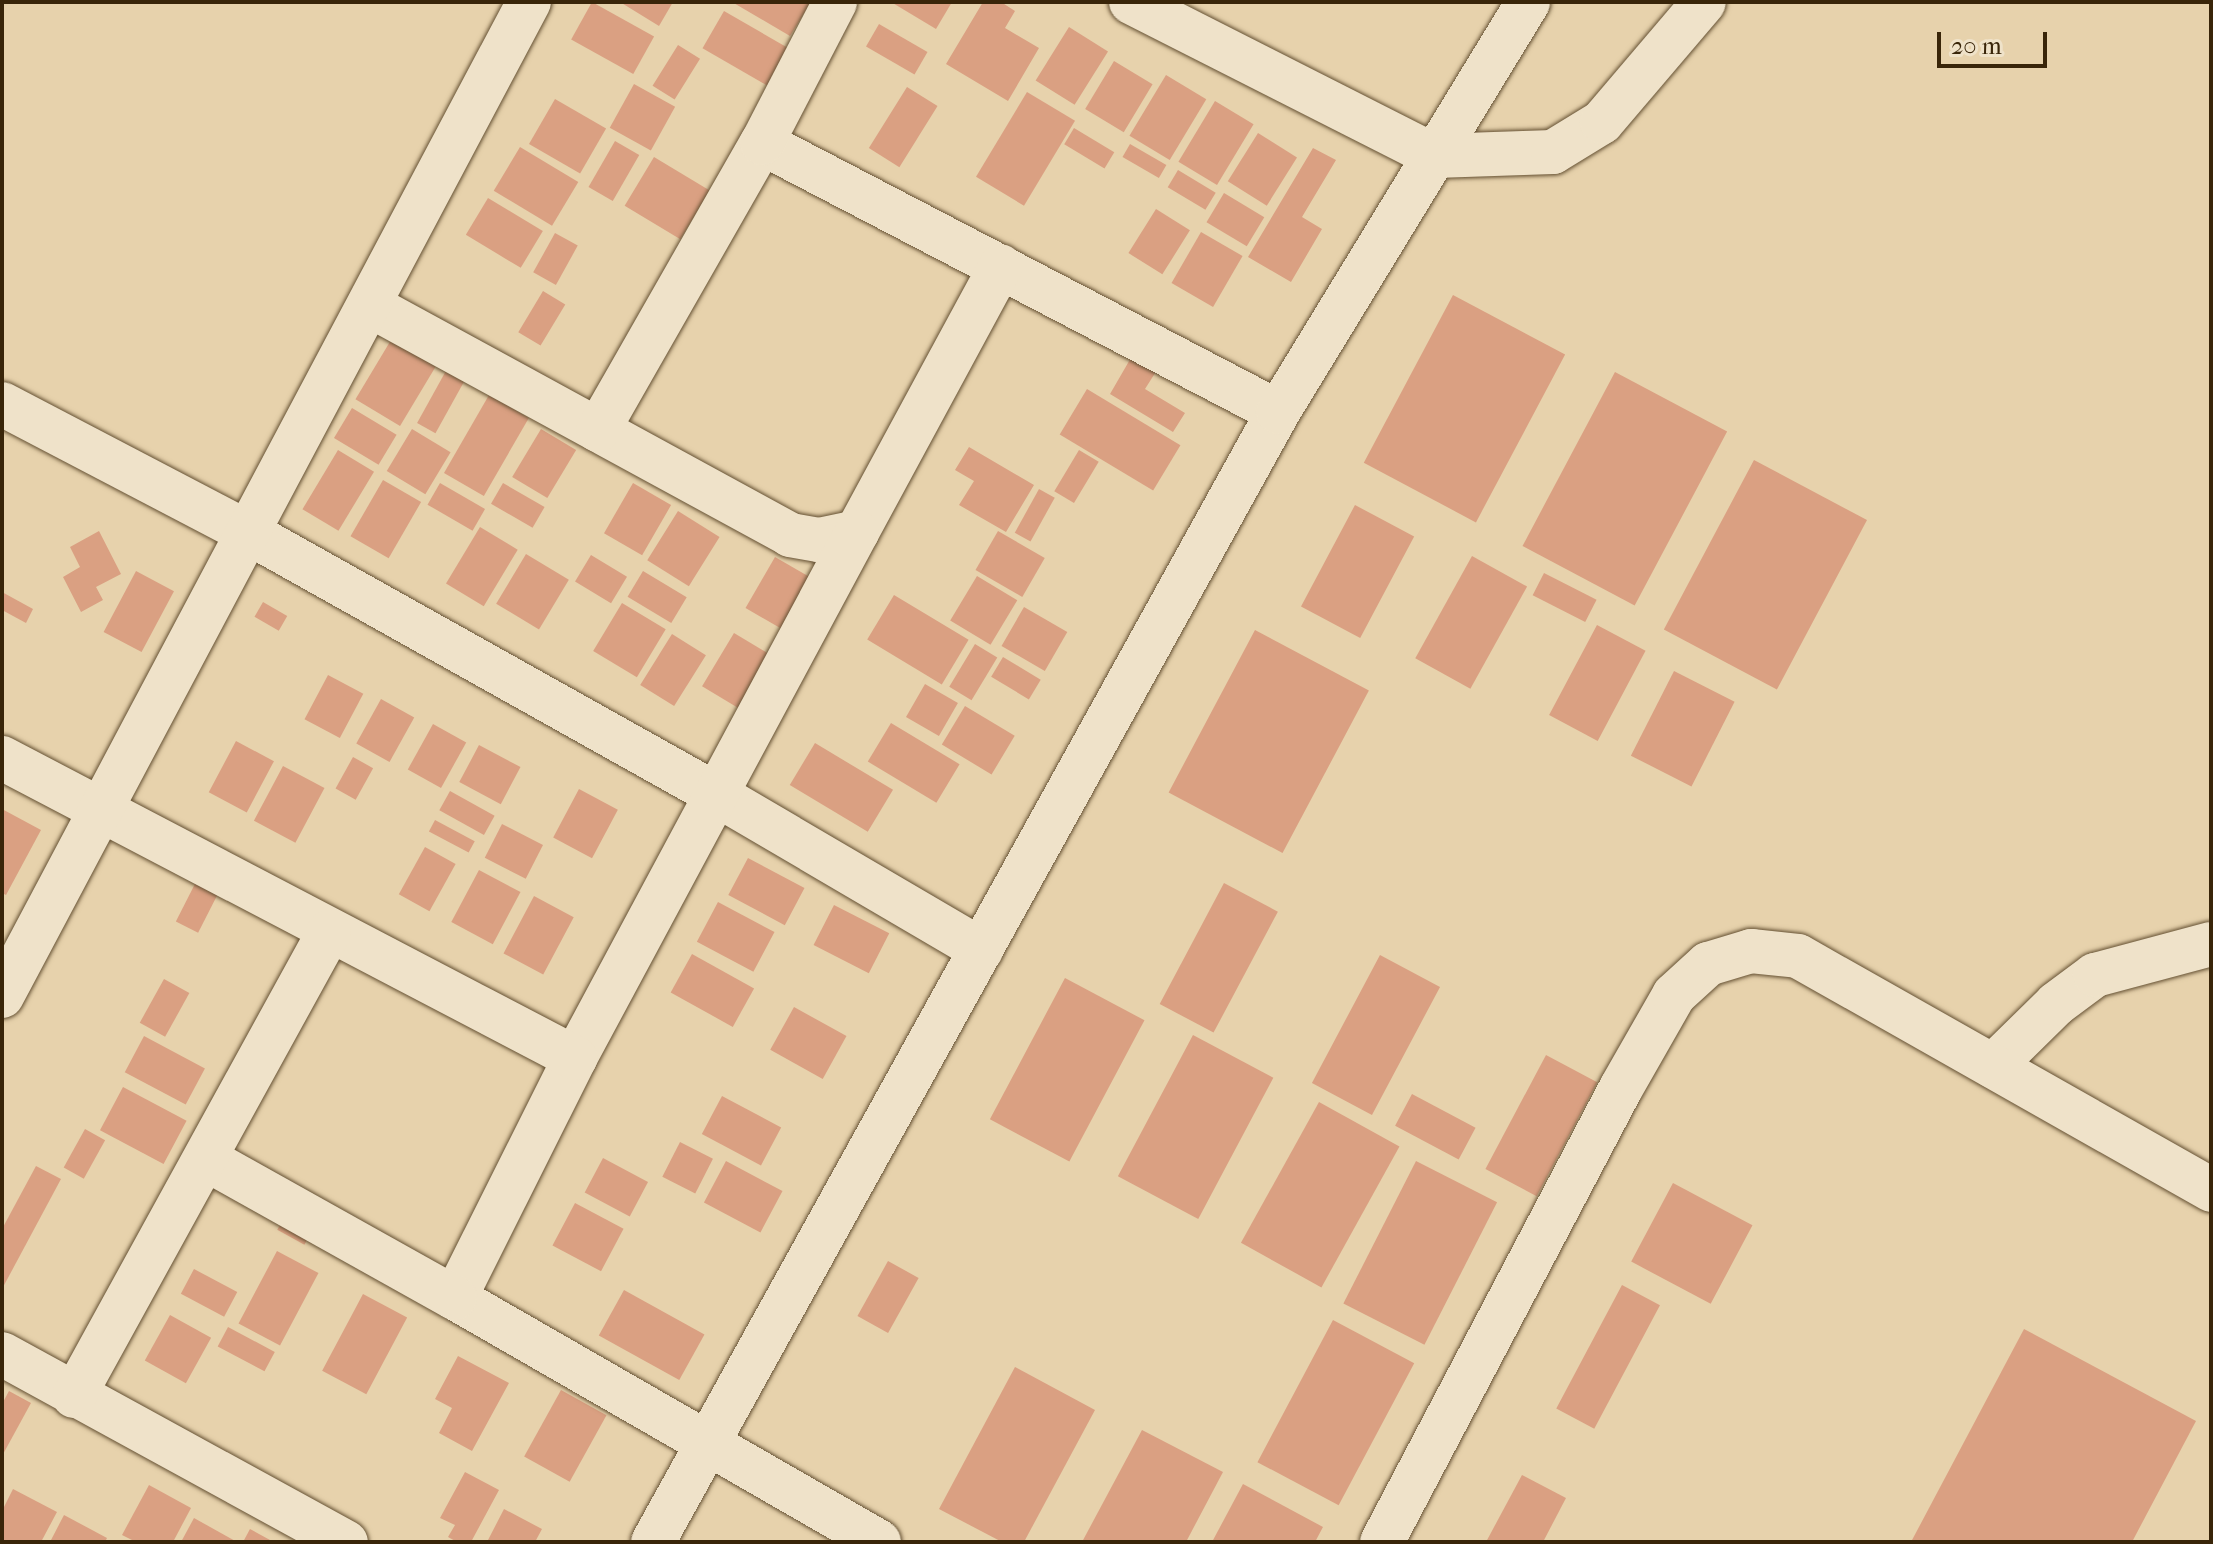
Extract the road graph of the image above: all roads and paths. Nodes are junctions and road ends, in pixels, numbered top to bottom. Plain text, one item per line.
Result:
1 (529, 2) edge
2 (835, 2) edge
3 (1131, 2) edge
4 (1528, 2) edge
5 (1704, 2) edge
6 (762, 143) junction
7 (1435, 156) junction
8 (1001, 266) junction
9 (369, 305) junction
10 (2, 404) edge
11 (1278, 412) junction
12 (598, 430) junction
13 (857, 532) junction
14 (249, 533) junction
15 (2, 758) edge
16 (719, 796) junction
17 (103, 809) junction
18 (329, 932) junction
19 (2211, 944) edge
20 (981, 950) junction
21 (2, 996) edge
22 (575, 1058) junction
23 (1993, 1066) junction
24 (206, 1159) junction
25 (2211, 1190) edge
26 (455, 1298) junction
27 (2, 1354) edge
28 (74, 1396) junction
29 (706, 1446) junction
30 (346, 1542) edge
31 (653, 1542) edge
32 (879, 1542) edge
33 (1382, 1542) edge

1 - 9 street
2 - 6 street
3 - 7 street
4 - 7 street
5 - 7 street
6 - 8 street
6 - 12 street
7 - 11 street
8 - 11 street
8 - 13 street
9 - 12 street
9 - 14 street
10 - 14 street
11 - 20 street
12 - 13 street
13 - 16 street
14 - 16 street
14 - 17 street
15 - 17 street
16 - 20 street
16 - 22 street
17 - 18 street
17 - 21 street
18 - 22 street
18 - 24 street
19 - 23 street
20 - 29 street
22 - 26 street
23 - 25 street
23 - 33 street
24 - 26 street
24 - 28 street
26 - 29 street
27 - 28 street
28 - 30 street
29 - 31 street
29 - 32 street

